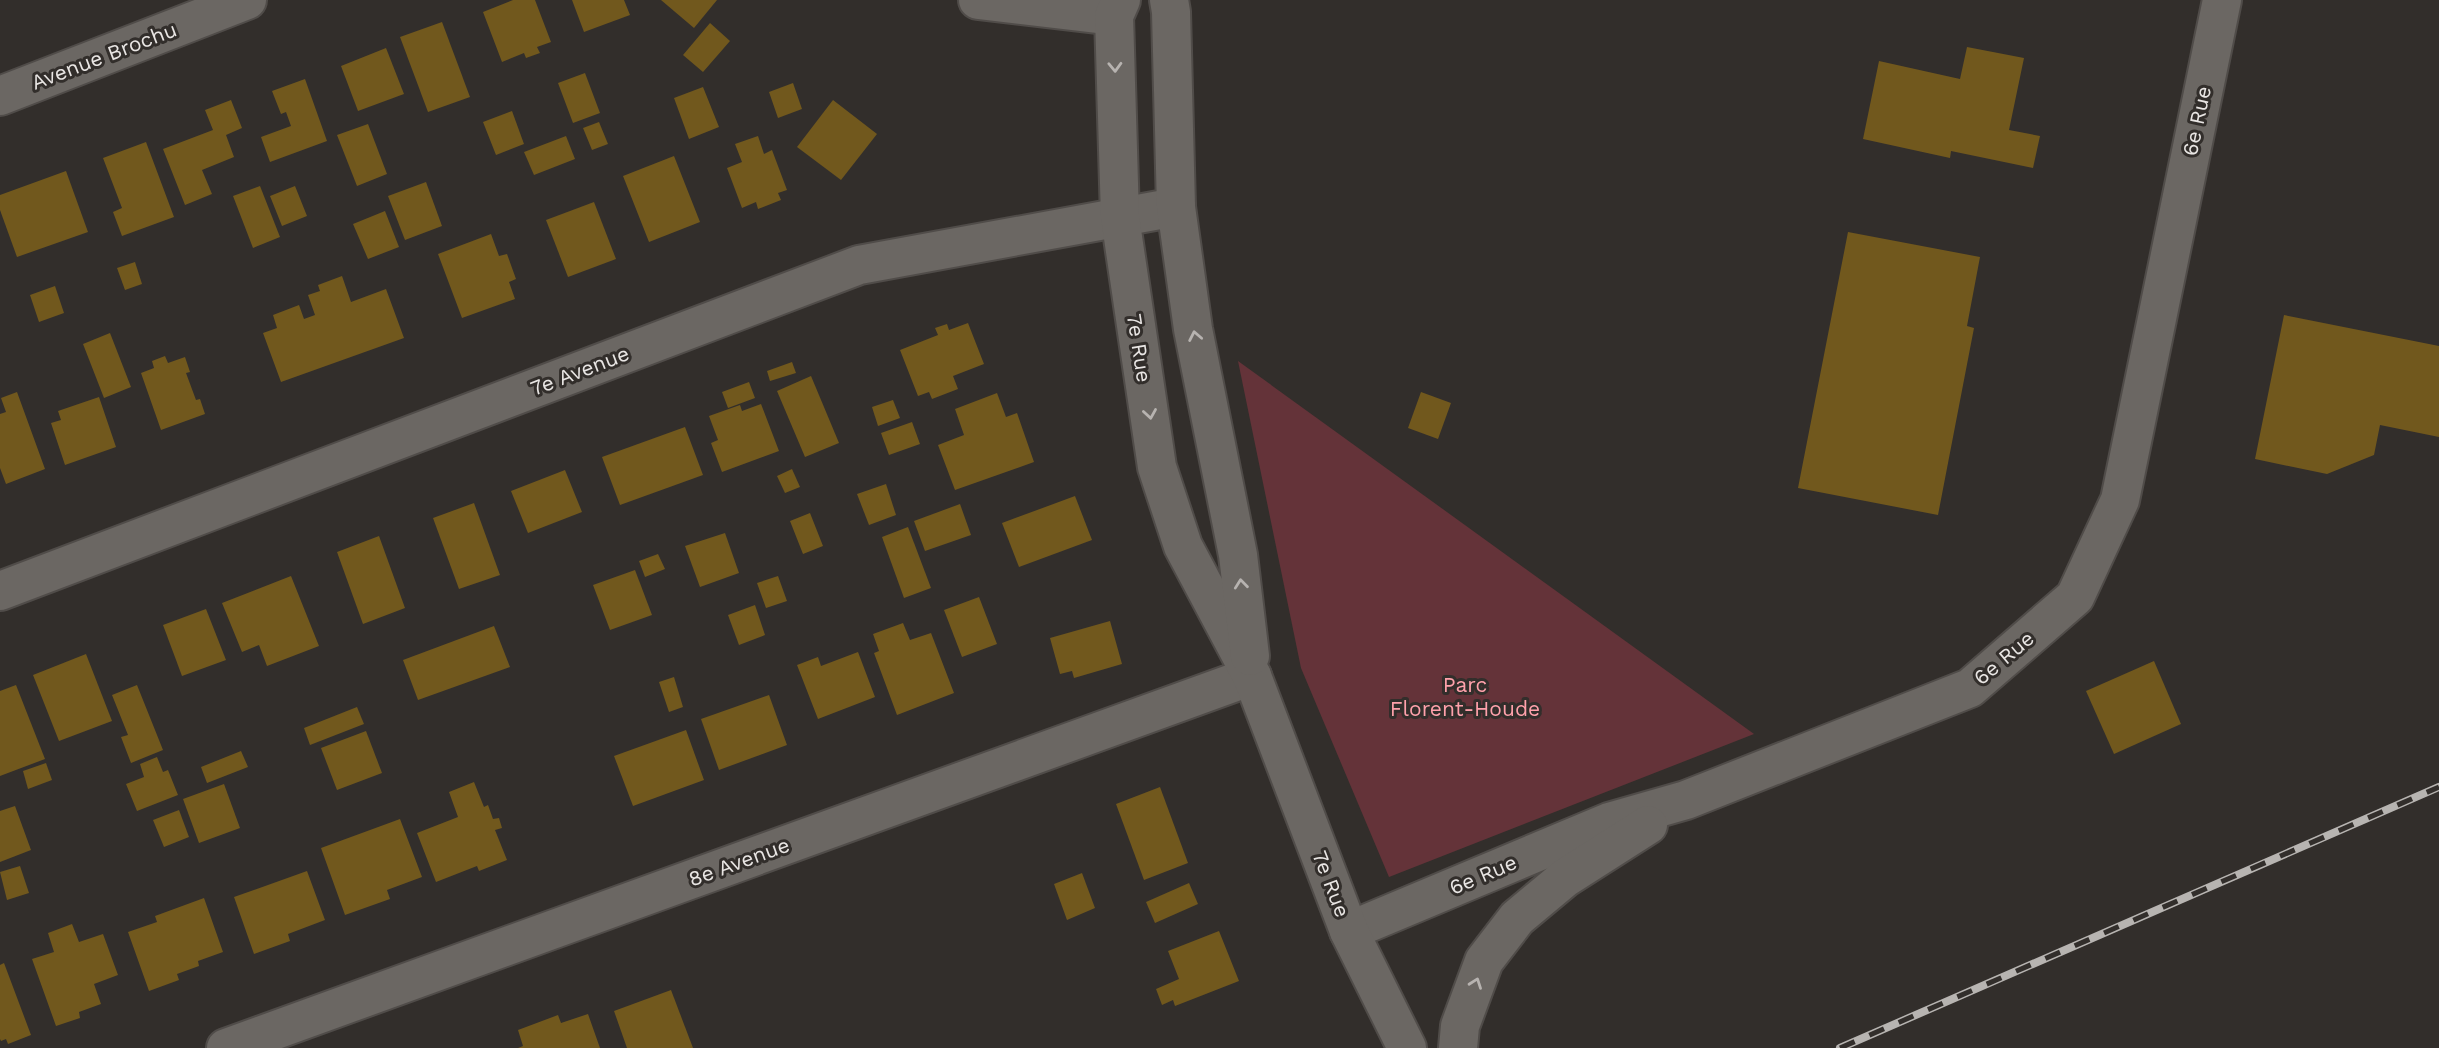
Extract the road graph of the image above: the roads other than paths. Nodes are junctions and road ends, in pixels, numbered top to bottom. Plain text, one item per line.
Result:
1 (247, 0) edge
2 (978, 0) edge
3 (1169, 0) edge
4 (2222, 0) edge
5 (1118, 8) edge
6 (0, 96) edge
7 (1176, 207) junction
8 (1120, 217) junction
9 (0, 591) edge
10 (1252, 676) junction
11 (1686, 800) junction
12 (1349, 931) junction
13 (226, 1048) edge
14 (1407, 1048) edge
15 (1458, 1048) edge

1 - 6 street, Avenue Brochu
2 - 5 street
3 - 7 street, 7e Rue
4 - 11 street, 6e Rue
5 -> 8 street, 7e Rue
7 - 8 street, 7e Avenue
10 -> 7 street, 7e Rue
8 - 9 street, 7e Avenue
8 -> 10 street, 7e Rue
10 - 12 street, 7e Rue
10 - 13 street, 8e Avenue
11 - 12 street, 6e Rue
15 -> 11 street
12 - 14 street, 7e Rue

